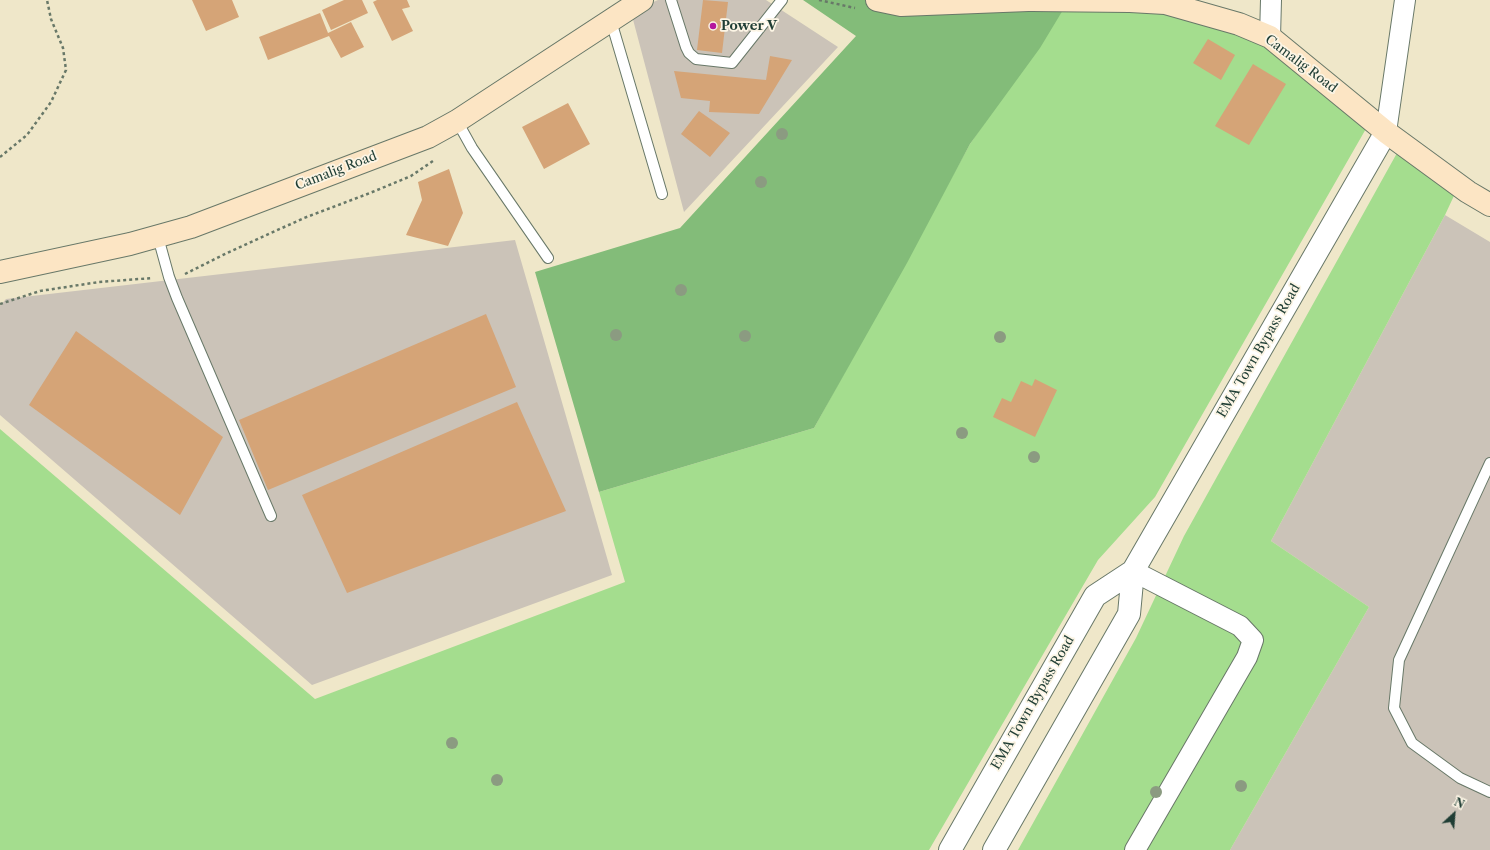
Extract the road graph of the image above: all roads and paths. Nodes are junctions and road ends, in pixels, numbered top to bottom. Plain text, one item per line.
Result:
1 (47, 0) edge
2 (642, 0) edge
3 (671, 0) edge
4 (782, 0) edge
5 (819, 0) edge
6 (1028, 0) edge
7 (1032, 0) edge
8 (1271, 0) edge
9 (1405, 0) edge
10 (870, 5) edge
11 (611, 21) junction
12 (1270, 37) junction
13 (457, 121) junction
14 (1386, 132) junction
15 (0, 157) edge
16 (662, 194) dead end
17 (1490, 205) edge
18 (158, 237) junction
19 (548, 258) dead end
20 (0, 272) edge
21 (1490, 463) edge
22 (271, 516) dead end
23 (1133, 571) junction
24 (1490, 792) edge
25 (950, 850) edge
26 (994, 850) edge
27 (1136, 850) edge

1 - 15 path
2 - 11 main road, Camalig Road
3 - 4 lane
5 - 10 path
6 - 10 main road
7 - 12 main road, Camalig Road
8 - 12 street
9 - 14 street
11 - 13 main road, Camalig Road
11 - 16 lane
12 - 14 main road, Camalig Road
13 - 18 main road, Camalig Road
13 - 19 lane
14 - 17 main road, Camalig Road
14 - 23 street, EMA Town Bypass Road
18 - 20 main road, Camalig Road
18 - 22 lane
21 - 24 lane
23 - 25 street, EMA Town Bypass Road
23 - 26 street, EMA Town Bypass Road
23 - 27 street

